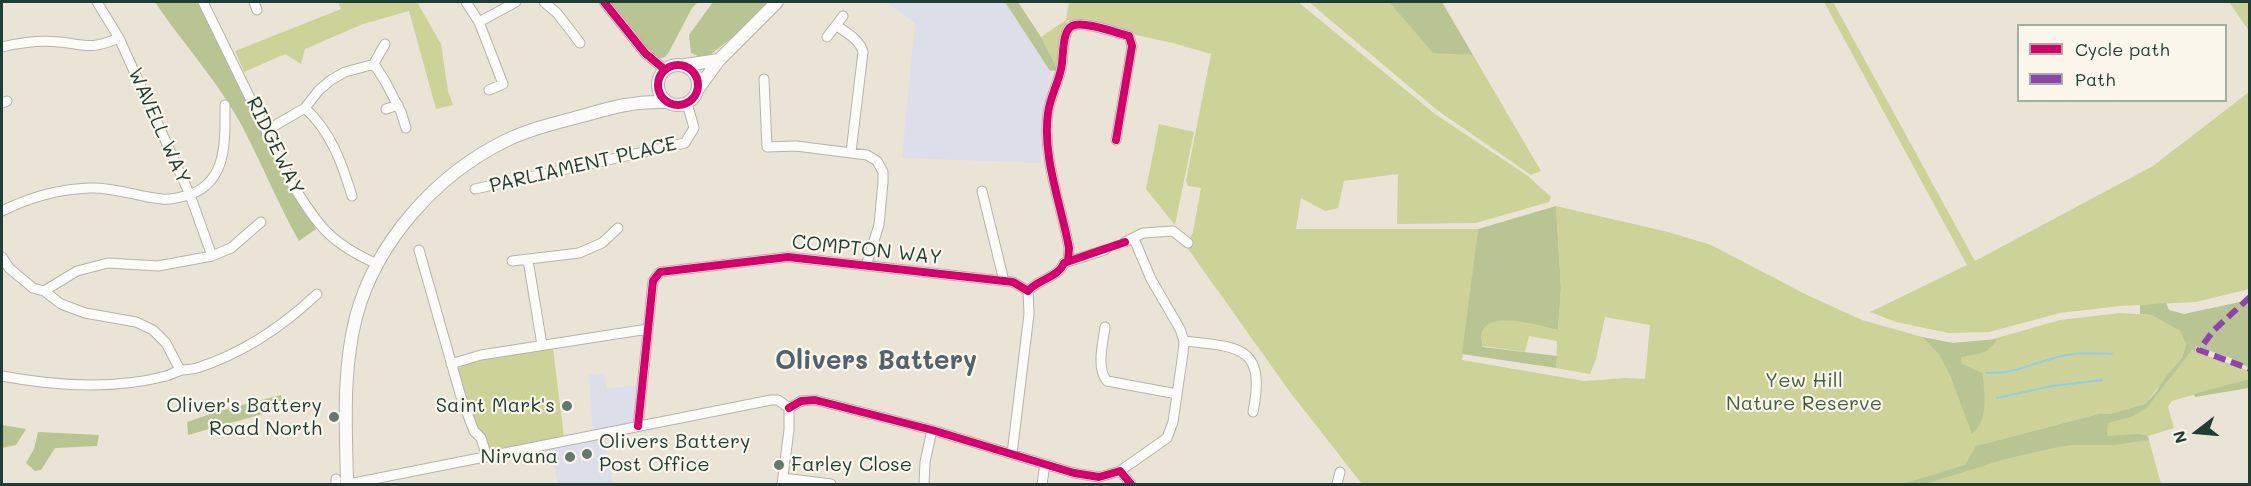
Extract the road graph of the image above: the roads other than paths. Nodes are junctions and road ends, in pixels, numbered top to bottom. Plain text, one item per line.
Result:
1 (97, 2) edge
2 (203, 2) edge
3 (466, 2) edge
4 (516, 2) edge
5 (544, 2) edge
6 (604, 2) edge
7 (777, 2) edge
8 (843, 16) dead end
9 (479, 22) junction
10 (837, 26) junction
11 (827, 37) dead end
12 (119, 38) junction
13 (580, 43) dead end
14 (385, 44) dead end
15 (2, 47) edge
16 (719, 60) junction
17 (373, 65) junction
18 (685, 65) junction
19 (664, 69) junction
20 (764, 79) dead end
21 (658, 89) junction
22 (698, 89) junction
23 (489, 90) dead end
24 (633, 102) junction
25 (667, 102) junction
26 (687, 103) junction
27 (225, 105) dead end
28 (398, 105) junction
29 (305, 108) junction
30 (386, 109) dead end
31 (406, 128) dead end
32 (267, 130) junction
33 (1116, 140) dead end
34 (851, 152) junction
35 (345, 173) junction
36 (335, 176) dead end
37 (475, 189) dead end
38 (982, 191) dead end
39 (190, 195) junction
40 (352, 196) dead end
41 (2, 212) edge
42 (261, 222) dead end
43 (618, 228) dead end
44 (1188, 243) dead end
45 (419, 250) dead end
46 (1105, 250) dead end
47 (212, 256) junction
48 (2, 257) edge
49 (528, 260) junction
50 (512, 261) dead end
51 (1064, 263) junction
52 (377, 264) junction
53 (866, 266) junction
54 (1004, 281) junction
55 (44, 291) junction
56 (1028, 291) junction
57 (317, 294) dead end
58 (1105, 327) dead end
59 (648, 329) junction
60 (1184, 342) junction
61 (542, 345) junction
62 (451, 364) junction
63 (180, 370) junction
64 (2, 376) edge
65 (1177, 394) junction
66 (789, 408) junction
67 (1253, 412) dead end
68 (638, 426) junction
69 (932, 430) junction
70 (1012, 453) junction
71 (487, 457) junction
72 (1045, 464) junction
73 (1120, 471) junction
74 (1340, 472) dead end
75 (782, 481) edge
76 (342, 483) edge
77 (831, 484) edge
78 (924, 484) edge
79 (1042, 484) edge
80 (1131, 484) edge
81 (1337, 484) edge

1 - 12 street, WAVELL WAY
2 - 32 street, RIDGEWAY
3 - 9 street
4 - 9 street
5 - 13 street
6 - 19 street
7 - 16 main road
8 - 10 street
9 - 23 street
10 - 11 street
10 - 34 street
12 - 15 street
12 - 39 street, WAVELL WAY
14 - 17 street
16 - 18 main road
16 - 22 main road
17 - 28 street
17 - 29 street
18 - 19 main road
18 - 22 main road
19 - 21 main road
20 - 34 street
21 - 24 main road
21 - 25 main road
22 - 26 main road
24 - 25 main road
24 - 52 main road
25 - 26 main road
26 - 37 street, PARLIAMENT PLACE
27 - 39 street
28 - 30 street
28 - 31 street
29 - 32 street
29 - 35 street
32 - 52 street, RIDGEWAY
33 - 51 street
34 - 53 street
35 - 36 street
35 - 40 street
38 - 54 street
39 - 41 street
39 - 47 street, WAVELL WAY
42 - 47 street
43 - 49 street
44 - 60 street
45 - 62 street
46 - 51 street
47 - 55 street
48 - 55 street
49 - 50 street
49 - 61 street
51 - 56 street
52 - 76 main road
53 - 54 street, COMPTON WAY
53 - 59 street, COMPTON WAY
54 - 56 street, COMPTON WAY
55 - 63 street
56 - 70 street
57 - 63 street
58 - 65 street
59 - 61 street
59 - 68 street, COMPTON WAY
60 - 65 street
60 - 67 street
61 - 62 street
62 - 71 street
63 - 64 street
65 - 73 street
66 - 68 street
66 - 69 street
66 - 75 street
68 - 71 street
69 - 70 street
69 - 78 street
70 - 72 street
71 - 76 street
72 - 73 street
72 - 79 street
73 - 80 street
74 - 81 street
75 - 77 street

